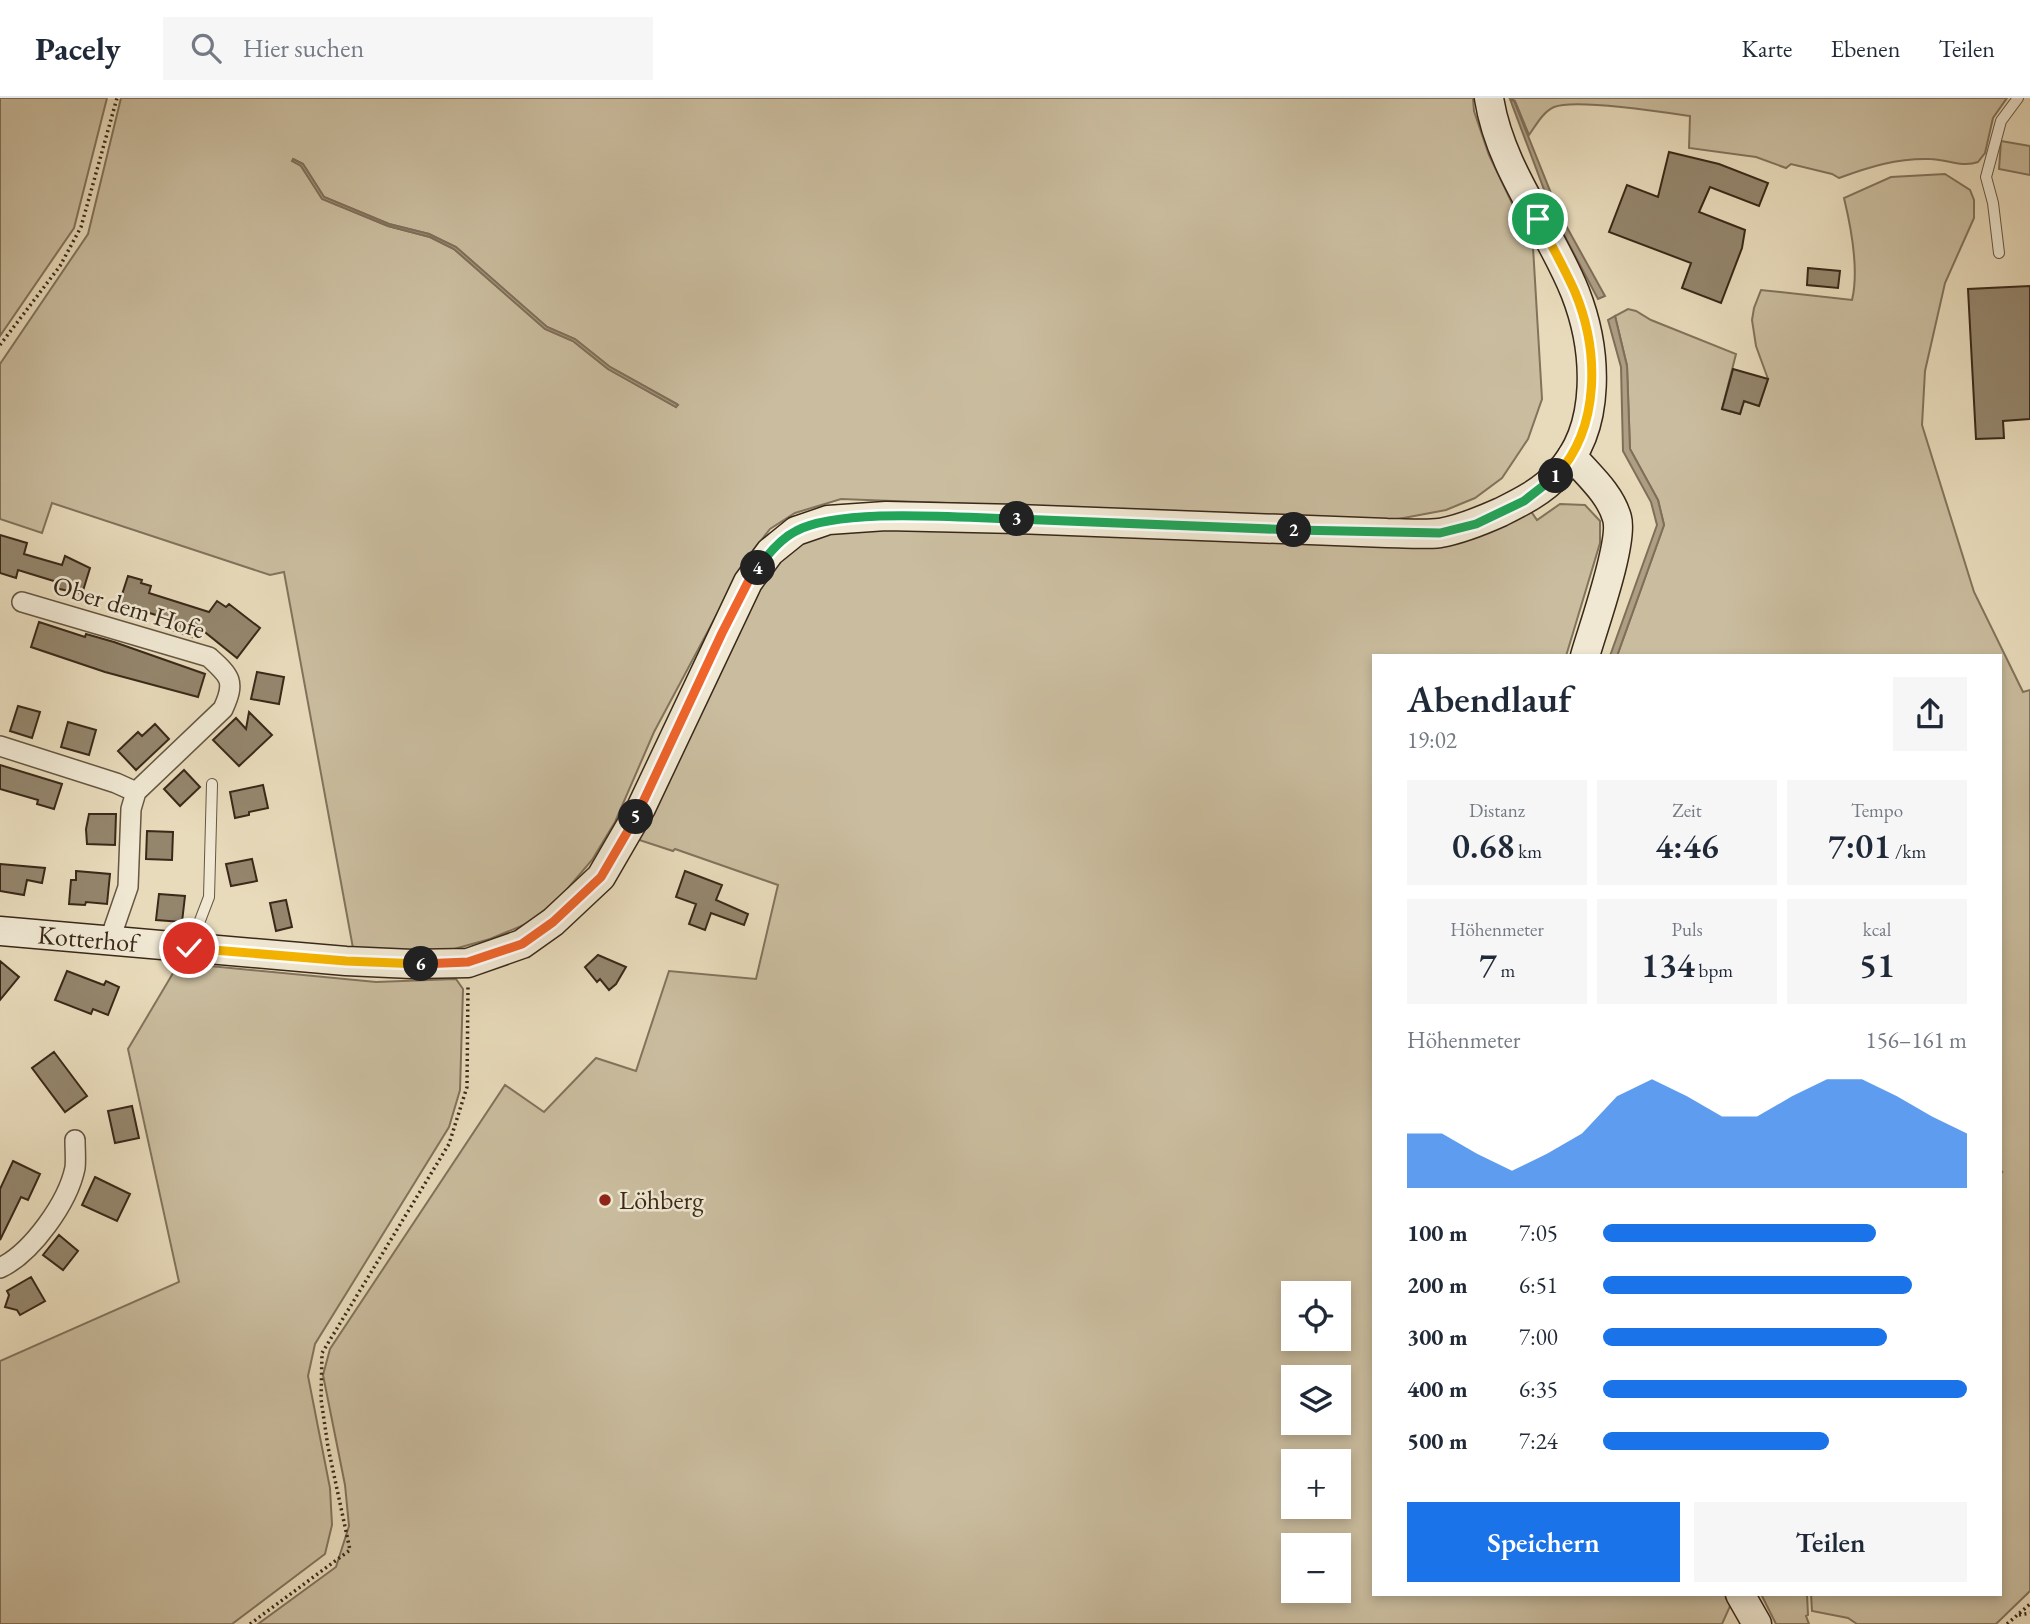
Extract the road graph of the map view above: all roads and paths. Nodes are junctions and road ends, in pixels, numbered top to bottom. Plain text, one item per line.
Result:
1 (117, 98) edge
2 (2018, 98) edge
3 (1490, 100) edge
4 (1999, 253) dead end
5 (0, 345) edge
6 (1572, 456) junction
7 (22, 602) dead end
8 (1586, 654) edge
9 (0, 746) edge
10 (212, 784) dead end
11 (136, 792) junction
12 (0, 931) edge
13 (109, 942) junction
14 (189, 948) junction
15 (468, 962) junction
16 (75, 1140) dead end
17 (0, 1268) edge
18 (1741, 1596) edge
19 (2030, 1604) edge
20 (2030, 1613) edge
21 (2017, 1615) junction
22 (250, 1624) edge
23 (1757, 1624) edge
24 (2007, 1624) edge

1 - 5 path
2 - 4 lane
3 - 6 street
6 - 8 street
6 - 15 street, Kotterhof
7 - 11 street, Ober dem Hofe
9 - 11 street
10 - 14 lane
11 - 13 street
12 - 13 street, Kotterhof
13 - 14 street, Kotterhof
14 - 15 street, Kotterhof
15 - 22 path
16 - 17 street
18 - 23 street
19 - 21 path
20 - 21 path
21 - 24 path

